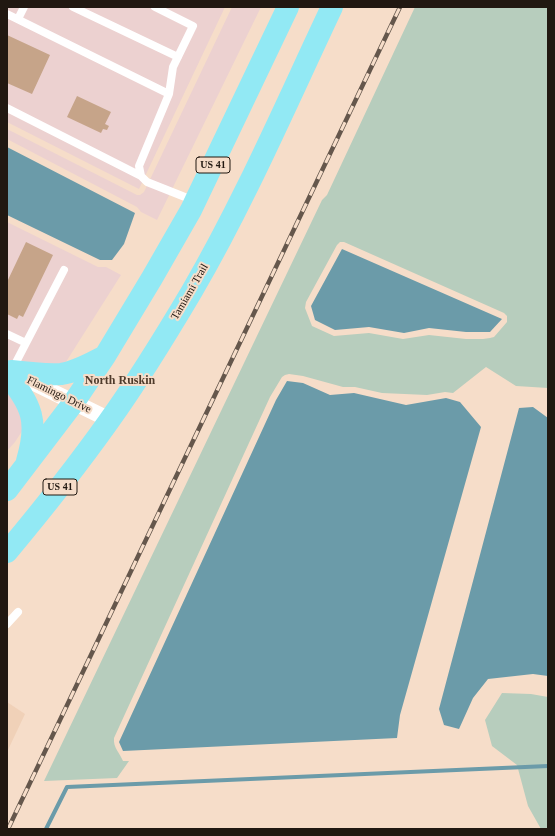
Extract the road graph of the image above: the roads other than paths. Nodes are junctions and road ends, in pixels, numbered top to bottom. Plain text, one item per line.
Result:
1 (24, 7) edge
2 (73, 7) edge
3 (155, 7) edge
4 (288, 7) edge
5 (332, 7) edge
6 (7, 14) edge
7 (18, 19) junction
8 (178, 57) junction
9 (169, 94) junction
10 (7, 108) edge
11 (141, 176) junction
12 (195, 201) junction
13 (64, 270) dead end
14 (7, 334) edge
15 (26, 343) junction
16 (105, 356) junction
17 (8, 372) edge
18 (74, 402) junction
19 (110, 420) junction
20 (25, 468) junction
21 (7, 490) edge
22 (7, 552) edge
23 (18, 612) dead end
24 (7, 624) edge

1 - 7 lane
2 - 8 lane
3 - 8 lane
4 - 12 main road, US 41
5 - 19 main road, Tamiami Trail / US 41
6 - 7 lane
7 - 9 lane
8 - 9 lane
9 - 11 lane
10 - 11 lane
11 - 12 lane
12 - 16 main road, US 41
13 - 15 lane
14 - 15 lane
15 - 17 lane
16 - 17 main road
16 - 18 main road, US 41
17 - 18 street, Flamingo Drive
17 - 20 main road
18 - 19 street, Flamingo Drive
18 - 20 main road, US 41
19 - 22 main road, Tamiami Trail / US 41
20 - 21 main road, US 41
23 - 24 lane

